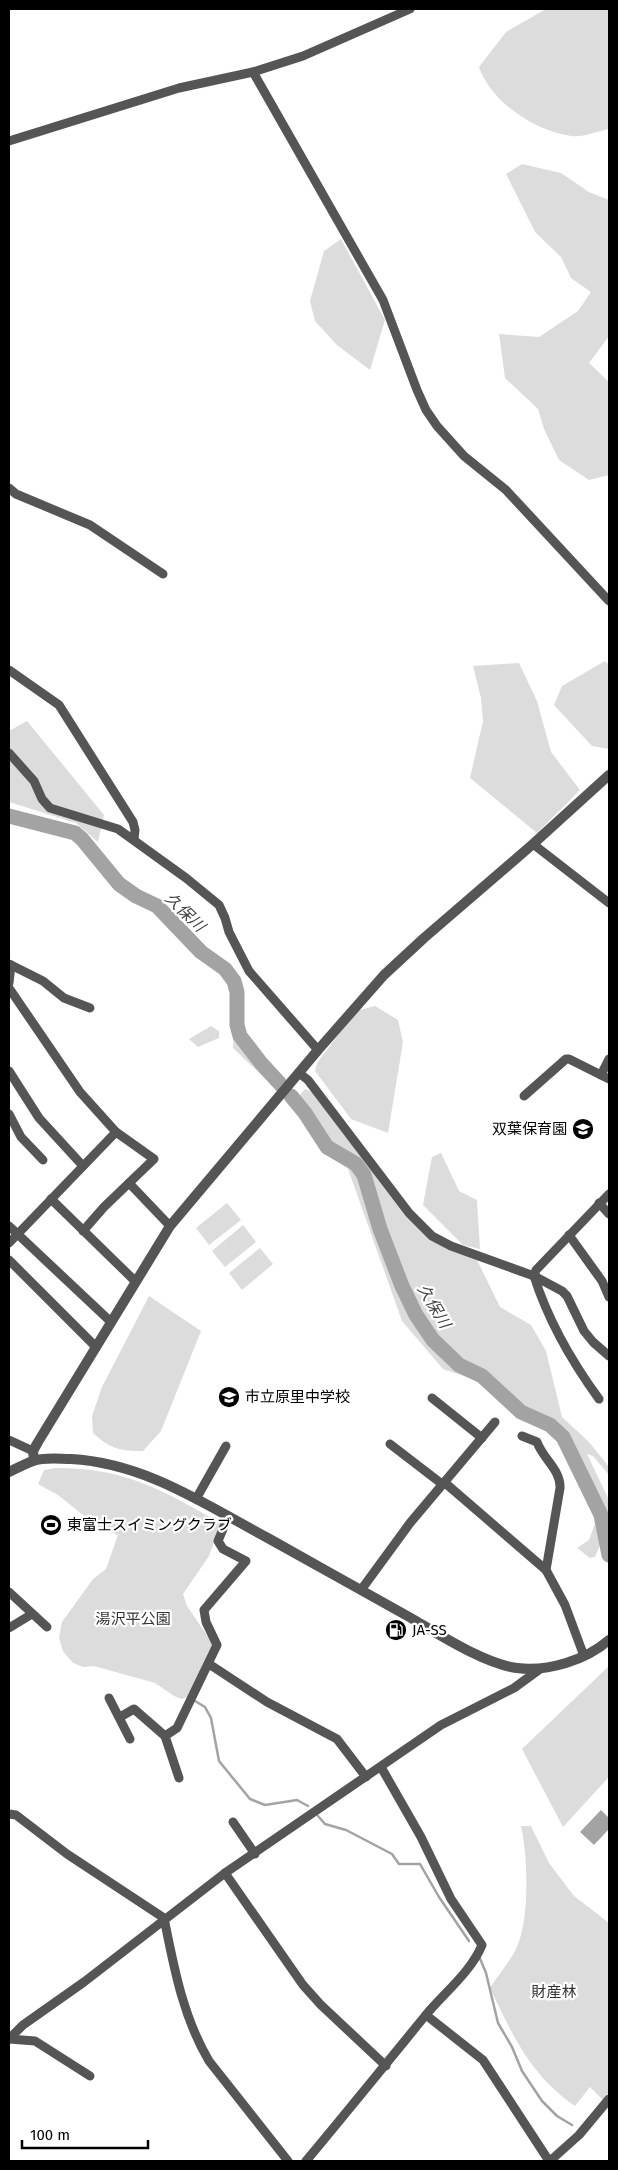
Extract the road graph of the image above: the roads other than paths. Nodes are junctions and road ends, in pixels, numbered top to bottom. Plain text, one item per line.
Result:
1 (410, 9) edge
2 (254, 72) junction
3 (9, 141) edge
4 (9, 488) edge
5 (163, 574) dead end
6 (609, 601) edge
7 (9, 670) edge
8 (9, 753) edge
9 (609, 775) edge
10 (134, 839) junction
11 (533, 844) junction
12 (609, 903) edge
13 (10, 964) edge
14 (9, 984) edge
15 (9, 988) edge
16 (90, 1008) dead end
17 (318, 1050) junction
18 (609, 1060) edge
19 (9, 1071) edge
20 (299, 1073) junction
21 (605, 1077) edge
22 (524, 1096) dead end
23 (9, 1114) edge
24 (116, 1132) junction
25 (43, 1160) dead end
26 (83, 1166) junction
27 (128, 1183) junction
28 (609, 1194) edge
29 (51, 1199) junction
30 (599, 1203) junction
31 (609, 1214) edge
32 (170, 1226) junction
33 (12, 1230) edge
34 (83, 1231) junction
35 (569, 1235) junction
36 (9, 1242) edge
37 (9, 1260) edge
38 (609, 1273) edge
39 (534, 1276) junction
40 (136, 1282) junction
41 (602, 1282) junction
42 (609, 1297) edge
43 (111, 1322) junction
44 (96, 1347) junction
45 (609, 1356) edge
46 (432, 1398) dead end
47 (599, 1399) dead end
48 (495, 1422) dead end
49 (522, 1436) dead end
50 (482, 1438) junction
51 (9, 1440) edge
52 (390, 1444) dead end
53 (226, 1446) dead end
54 (33, 1456) junction
55 (9, 1472) edge
56 (443, 1483) junction
57 (196, 1499) junction
58 (228, 1517) junction
59 (546, 1570) junction
60 (361, 1590) junction
61 (9, 1592) edge
62 (32, 1614) junction
63 (47, 1627) dead end
64 (9, 1628) edge
65 (609, 1640) edge
66 (584, 1656) junction
67 (209, 1664) junction
68 (540, 1669) junction
69 (109, 1698) dead end
70 (120, 1717) junction
71 (164, 1736) junction
72 (130, 1739) dead end
73 (381, 1767) junction
74 (366, 1777) junction
75 (179, 1778) dead end
76 (9, 1814) edge
77 (233, 1822) dead end
78 (255, 1854) junction
79 (225, 1873) junction
80 (164, 1918) junction
81 (426, 2015) junction
82 (9, 2039) edge
83 (386, 2066) junction
84 (90, 2076) dead end
85 (607, 2102) edge
86 (609, 2114) edge
87 (288, 2161) edge
88 (306, 2161) edge
89 (550, 2161) edge

1 - 2 street
2 - 3 street
2 - 6 street
4 - 5 street
7 - 10 street
8 - 10 street
9 - 11 street
10 - 17 street
11 - 12 street
11 - 17 street
13 - 14 street
13 - 16 street
15 - 24 street
17 - 20 street
18 - 21 street
19 - 26 street
20 - 32 street
20 - 39 street
21 - 22 street
23 - 25 street
24 - 26 street
24 - 27 street
26 - 29 street
27 - 32 street
27 - 34 street
28 - 30 street
29 - 33 street
29 - 34 street
30 - 31 street
30 - 35 street
32 - 40 street
33 - 36 street
33 - 43 street
34 - 40 street
35 - 39 street
35 - 41 street
37 - 44 street
38 - 41 street
39 - 45 street
39 - 47 street
40 - 43 street
41 - 42 street
43 - 44 street
44 - 54 street
46 - 50 street
48 - 50 street
49 - 59 street
50 - 56 street
51 - 54 street
52 - 56 street
53 - 57 street
54 - 55 street
54 - 57 street
56 - 59 street
56 - 60 street
57 - 58 street
58 - 60 street
58 - 67 street
59 - 66 street
60 - 68 street
61 - 62 street
62 - 63 street
62 - 64 street
65 - 66 street
66 - 68 street
67 - 71 street
67 - 74 street
68 - 73 street
69 - 70 street
70 - 71 street
70 - 72 street
71 - 75 street
73 - 74 street
73 - 81 street
74 - 78 street
76 - 80 street
77 - 78 street
78 - 79 street
79 - 80 street
79 - 83 street
80 - 82 street
80 - 87 street
81 - 83 street
81 - 89 street
82 - 84 street
83 - 88 street
85 - 86 street
85 - 89 street

